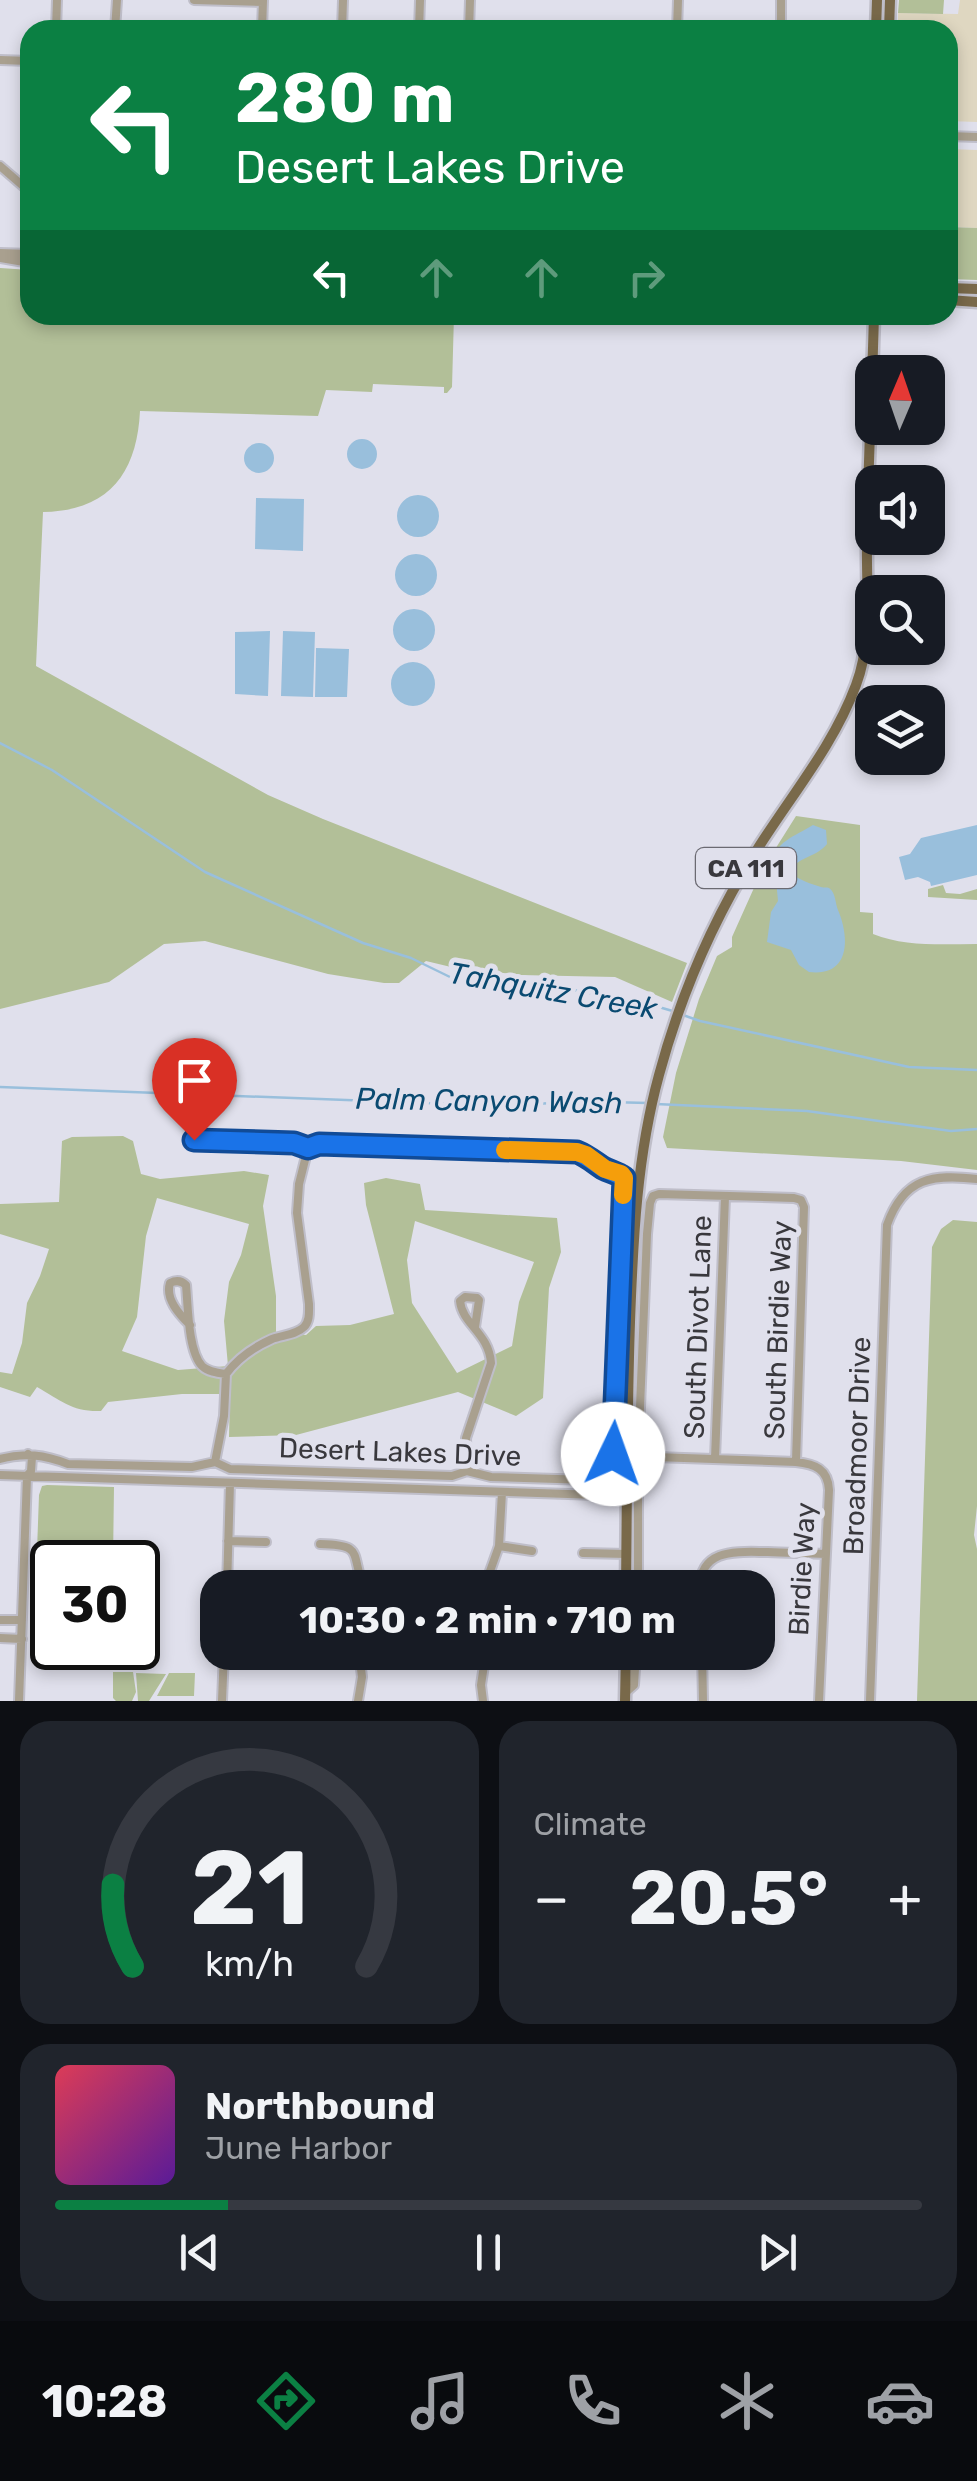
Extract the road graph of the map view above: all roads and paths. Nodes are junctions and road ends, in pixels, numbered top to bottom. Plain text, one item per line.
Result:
1 (194, 0) edge
2 (263, 1) edge
3 (0, 166) edge
4 (20, 183) edge
5 (874, 325) edge
6 (194, 1140) dead end
7 (308, 1148) junction
8 (977, 1178) edge
9 (725, 1196) junction
10 (190, 1325) junction
11 (475, 1328) dead end
12 (226, 1374) junction
13 (30, 1456) junction
14 (632, 1456) junction
15 (0, 1459) edge
16 (715, 1459) junction
17 (215, 1462) junction
18 (796, 1462) junction
19 (467, 1471) junction
20 (29, 1474) junction
21 (0, 1475) edge
22 (230, 1483) junction
23 (502, 1492) junction
24 (628, 1496) junction
25 (228, 1541) junction
26 (266, 1542) dead end
27 (320, 1544) dead end
28 (499, 1546) junction
29 (532, 1551) dead end
30 (583, 1553) dead end
31 (627, 1554) junction
32 (825, 1554) junction
33 (227, 1570) edge
34 (359, 1570) edge
35 (490, 1570) edge
36 (627, 1570) edge
37 (637, 1570) edge
38 (703, 1570) edge
39 (0, 1620) edge
40 (22, 1620) junction
41 (0, 1638) edge
42 (22, 1639) junction
43 (223, 1670) edge
44 (361, 1670) edge
45 (483, 1670) edge
46 (626, 1670) edge
47 (635, 1670) edge
48 (702, 1670) edge
49 (625, 1697) edge
50 (19, 1701) edge
51 (222, 1701) edge
52 (358, 1701) edge
53 (483, 1701) edge
54 (703, 1701) edge
55 (819, 1701) edge
56 (870, 1701) edge

1 - 2 street
3 - 4 street
5 - 14 main road, CA 111
6 - 7 street, Desert Lakes Drive
7 - 12 street
7 - 19 street, Desert Lakes Drive
8 - 56 street, Broadmoor Drive
9 - 14 street
9 - 16 street, South Divot Lane
9 - 18 street, South Birdie Way
10 - 10 street
10 - 12 street
11 - 19 street
12 - 17 street
13 - 15 street, Desert Lakes Drive
13 - 17 street, Desert Lakes Drive
13 - 20 street
14 - 16 street
14 - 24 main road, CA 111
14 - 37 street
16 - 18 street
17 - 19 street, Desert Lakes Drive
18 - 32 street, Birdie Way
20 - 21 street
20 - 22 street
20 - 40 street
22 - 23 street
22 - 25 street
23 - 24 street
23 - 28 street
24 - 31 main road, CA 111
25 - 26 street
25 - 33 street
27 - 34 street
28 - 29 street
28 - 35 street
30 - 31 street
31 - 36 main road, CA 111
32 - 38 street
32 - 55 street, Birdie Way
39 - 40 street
40 - 42 street
41 - 42 street
42 - 50 street
43 - 51 street
44 - 52 street
45 - 53 street
46 - 49 main road
47 - 49 street
48 - 54 street

